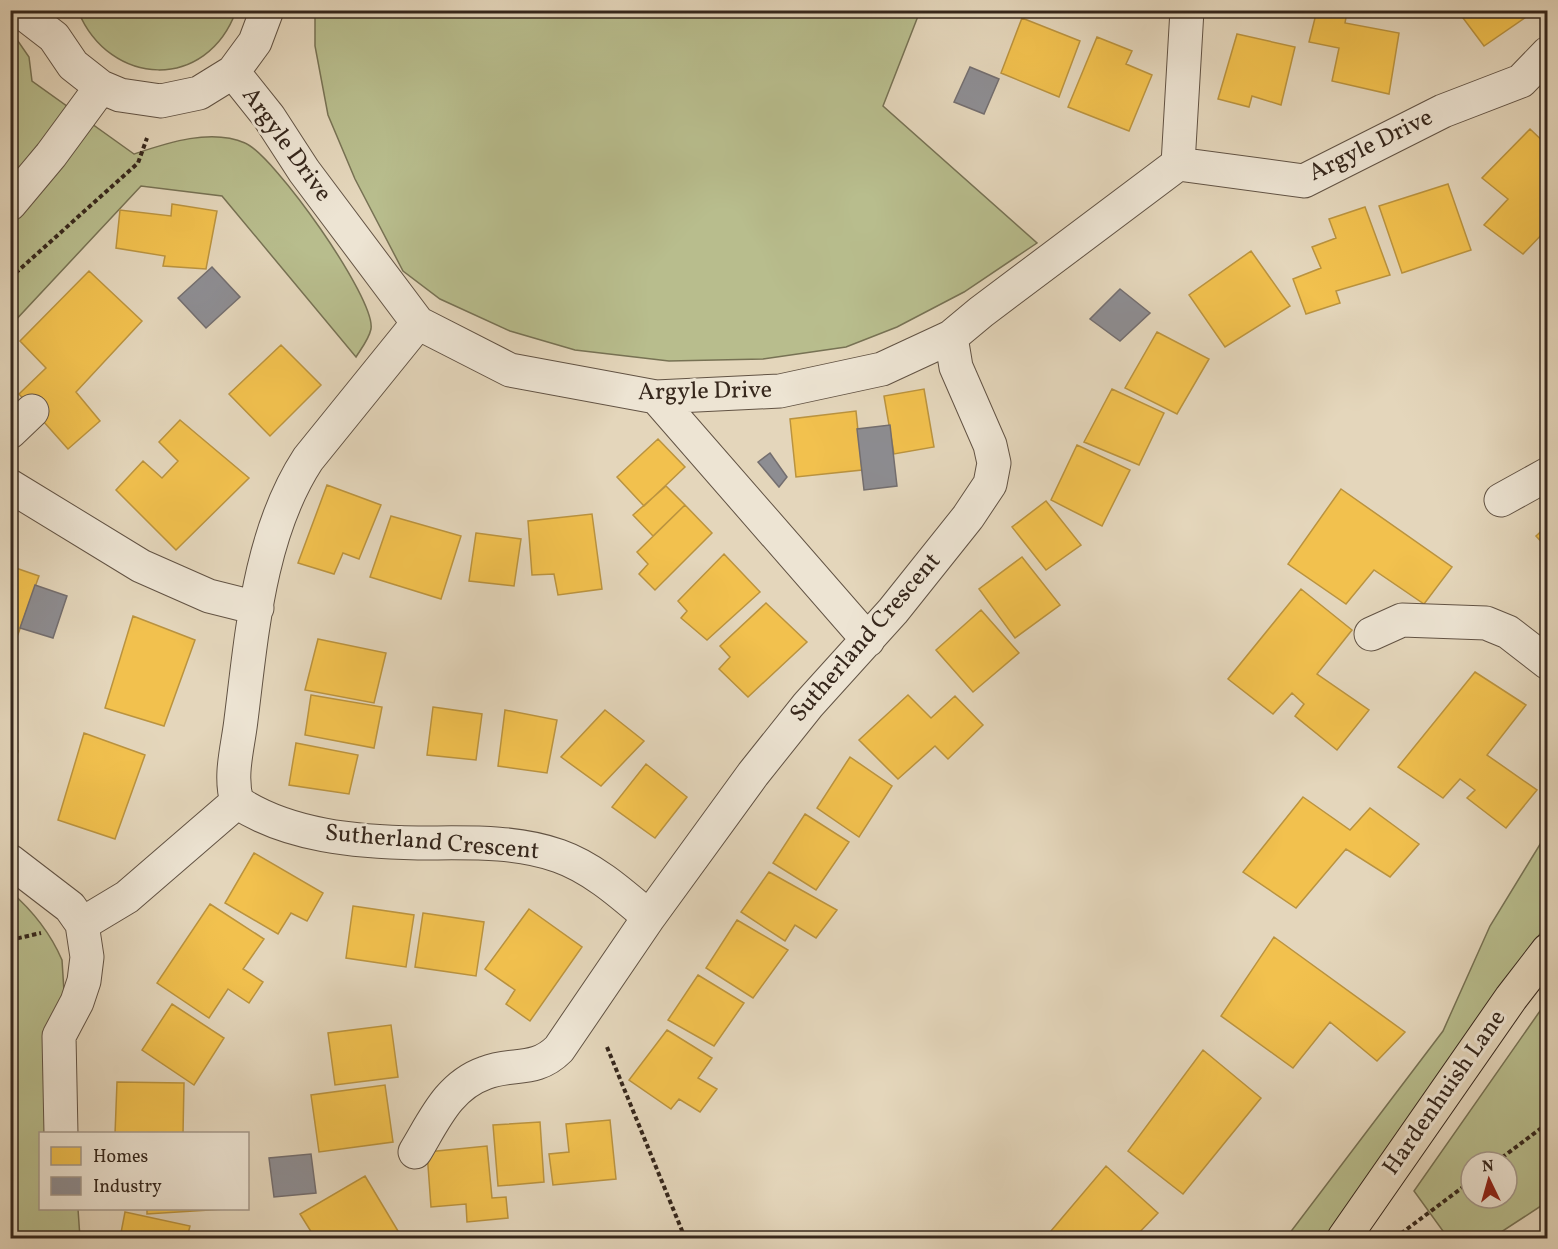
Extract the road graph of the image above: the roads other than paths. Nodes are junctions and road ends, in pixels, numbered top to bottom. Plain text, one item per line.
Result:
1 (19, 10) edge
2 (267, 10) edge
3 (1187, 10) edge
4 (50, 24) edge
5 (1548, 53) edge
6 (233, 72) junction
7 (101, 87) junction
8 (1178, 164) junction
9 (10, 204) edge
10 (418, 323) junction
11 (951, 337) junction
12 (656, 397) junction
13 (1548, 474) edge
14 (10, 486) edge
15 (1501, 500) dead end
16 (257, 608) junction
17 (1371, 634) dead end
18 (868, 640) junction
19 (1548, 663) edge
20 (237, 802) junction
21 (21, 868) edge
22 (649, 917) junction
23 (82, 924) junction
24 (1548, 950) edge
25 (61, 1132) edge
26 (415, 1152) dead end
27 (1344, 1239) edge

1 - 4 street
2 - 6 street
3 - 8 street
4 - 7 street
5 - 8 street, Argyle Drive
6 - 7 street
6 - 10 street, Argyle Drive
7 - 9 street
8 - 11 street, Argyle Drive
10 - 12 street, Argyle Drive
10 - 16 street
11 - 12 street, Argyle Drive
11 - 18 street, Sutherland Crescent
12 - 18 street
13 - 15 street
14 - 16 street
16 - 20 street
17 - 19 street
18 - 22 street, Sutherland Crescent
20 - 22 street, Sutherland Crescent
20 - 23 street
21 - 23 street
22 - 26 street, Sutherland Crescent
23 - 25 street
24 - 27 main road, Hardenhuish Lane

